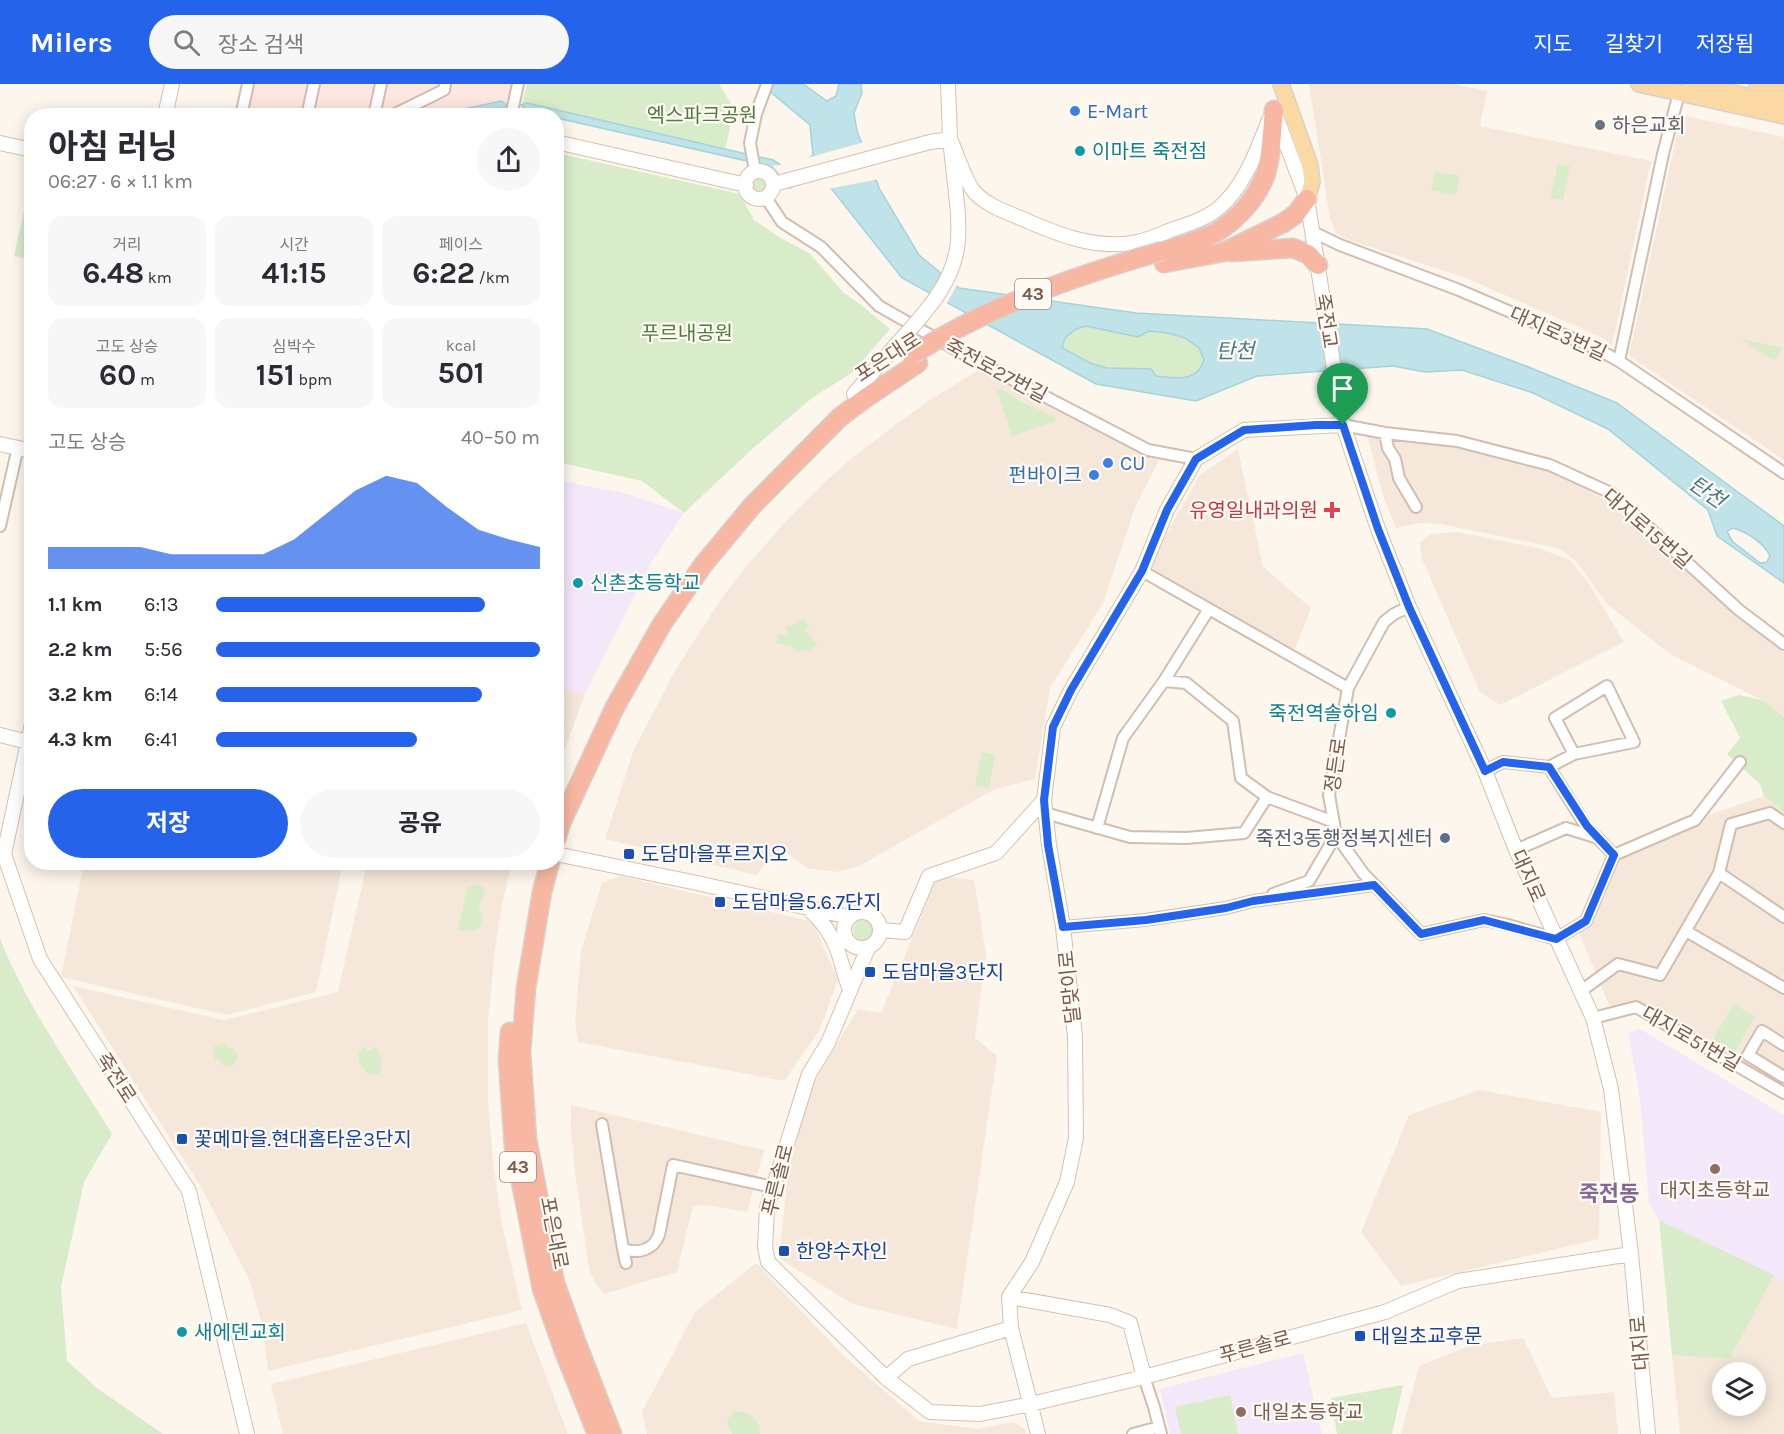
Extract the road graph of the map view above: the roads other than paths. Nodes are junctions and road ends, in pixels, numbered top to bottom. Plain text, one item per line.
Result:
1 (172, 84) edge
2 (248, 84) edge
3 (314, 84) edge
4 (381, 84) edge
5 (445, 84) edge
6 (767, 84) edge
7 (948, 84) edge
8 (1274, 84) edge
9 (1281, 84) edge
10 (1639, 84) edge
11 (1757, 84) edge
12 (1685, 89) edge
13 (517, 90) edge
14 (1778, 96) edge
15 (167, 108) edge
16 (243, 108) edge
17 (309, 108) edge
18 (376, 108) edge
19 (407, 108) edge
20 (513, 108) edge
21 (1274, 110) junction
22 (1784, 116) edge
23 (950, 139) junction
24 (0, 143) edge
25 (564, 144) edge
26 (24, 148) edge
27 (754, 166) junction
28 (779, 183) junction
29 (746, 185) junction
30 (766, 198) junction
31 (1307, 199) junction
32 (1313, 232) junction
33 (1224, 252) junction
34 (1163, 257) junction
35 (1318, 267) junction
36 (915, 359) junction
37 (1619, 361) junction
38 (854, 394) junction
39 (1340, 408) joint
40 (1343, 425) junction
41 (1385, 433) junction
42 (0, 444) edge
43 (18, 447) junction
44 (24, 449) edge
45 (1196, 459) junction
46 (1784, 473) edge
47 (1416, 507) dead end
48 (0, 526) edge
49 (1142, 571) junction
50 (1409, 607) junction
51 (1209, 609) junction
52 (1784, 644) edge
53 (1164, 681) junction
54 (1348, 688) junction
55 (0, 735) edge
56 (24, 741) edge
57 (1574, 754) junction
58 (1740, 762) dead end
59 (1549, 767) junction
60 (24, 768) edge
61 (1485, 771) junction
62 (1268, 797) junction
63 (564, 807) edge
64 (1044, 807) junction
65 (564, 811) edge
66 (1334, 822) junction
67 (1784, 823) edge
68 (1097, 828) junction
69 (1336, 836) junction
70 (1598, 838) junction
71 (1516, 850) junction
72 (1614, 855) junction
73 (564, 856) edge
74 (538, 870) edge
75 (546, 870) edge
76 (1719, 873) junction
77 (1374, 885) junction
78 (537, 891) junction
79 (1253, 901) junction
80 (809, 908) junction
81 (849, 917) junction
82 (1784, 917) edge
83 (1063, 927) junction
84 (881, 930) junction
85 (1686, 931) junction
86 (1556, 939) junction
87 (868, 948) junction
88 (1784, 988) edge
89 (850, 990) junction
90 (1581, 991) junction
91 (1593, 1018) junction
92 (1784, 1044) edge
93 (1783, 1072) edge
94 (1784, 1093) edge
95 (602, 1124) dead end
96 (773, 1187) junction
97 (623, 1249) junction
98 (1631, 1254) junction
99 (626, 1263) dead end
100 (1009, 1297) junction
101 (1011, 1328) junction
102 (1144, 1377) junction
103 (886, 1378) junction
104 (1031, 1404) junction
105 (1160, 1430) edge
106 (247, 1434) edge
107 (597, 1434) edge
108 (612, 1434) edge
109 (1038, 1434) edge
110 (1133, 1434) edge
111 (1648, 1434) edge

1 - 15 street
2 - 16 street
3 - 17 street
4 - 18 street
5 - 19 street
6 - 27 street
7 - 23 street
8 - 21 main road, 포은대로 / 43
9 - 31 main road
10 - 12 main road
11 - 14 main road
12 - 14 main road
12 - 22 main road
12 - 37 street
13 - 20 street
21 - 23 street
21 - 31 street
21 - 34 highway, 포은대로 / 43
23 - 28 street
23 - 38 street, bridge
24 - 26 street
25 - 29 street
27 - 28 street
27 - 29 street
28 - 30 street
29 - 30 street
30 - 45 street, 죽전로27번길
31 - 32 street
31 - 33 highway, 포은대로 / 43
32 - 35 street
32 - 37 street, 대지로3번길
33 - 34 highway, 포은대로 / 43
33 - 35 highway
34 - 36 highway, 포은대로 / 43
35 - 39 street, 죽전교
36 - 38 highway, 포은대로 / 43
36 - 65 highway, 포은대로 / 43
37 - 46 street, 대지로3번길
38 - 63 highway, 포은대로 / 43
39 - 40 street, 대지로
40 - 41 street, 대지로15번길
40 - 45 street, 달맞이로
40 - 50 street, 대지로
41 - 47 street
41 - 52 street, 대지로15번길
42 - 43 street
43 - 44 street
43 - 48 street
45 - 49 street, 달맞이로
49 - 51 street
49 - 64 street, 달맞이로
50 - 54 street, 정든로
50 - 61 street, 대지로
51 - 53 street
51 - 54 street
53 - 62 street
53 - 68 street
54 - 66 street, 정든로
55 - 56 street
57 - 57 street
57 - 59 street
58 - 72 street
59 - 61 street
59 - 70 street
60 - 106 street, 죽전로
61 - 71 street, 대지로
62 - 66 street
62 - 68 street
64 - 68 street
64 - 83 street, 달맞이로
64 - 84 street
66 - 69 street, 정든로
67 - 76 street
69 - 77 street, 정든로
69 - 79 street
70 - 71 street
70 - 72 street
71 - 86 street, 대지로
72 - 86 street
73 - 80 street
74 - 78 highway, 43
75 - 78 highway, 43
76 - 82 street
76 - 85 street
77 - 79 street
77 - 86 street, 정든로
78 - 107 highway, 포은대로 / 43
78 - 108 highway, 포은대로 / 43
79 - 83 street
80 - 81 street
80 - 89 street
81 - 84 street
81 - 87 street
83 - 100 street, 달맞이로
84 - 87 street
85 - 88 street
85 - 90 street
86 - 90 street, 대지로
87 - 89 street, 푸른솔로
89 - 96 street, 푸른솔로
90 - 91 street, 대지로
91 - 94 street, 대지로51번길
91 - 98 street, 대지로
92 - 93 street
95 - 97 street
96 - 97 street
96 - 103 street, 푸른솔로
97 - 99 street
98 - 102 street, 푸른솔로
98 - 111 street, 대지로
100 - 101 street
100 - 102 street
101 - 103 street
101 - 104 street
102 - 104 street, 푸른솔로
102 - 105 street
103 - 104 street, 푸른솔로
104 - 109 street
105 - 110 street

